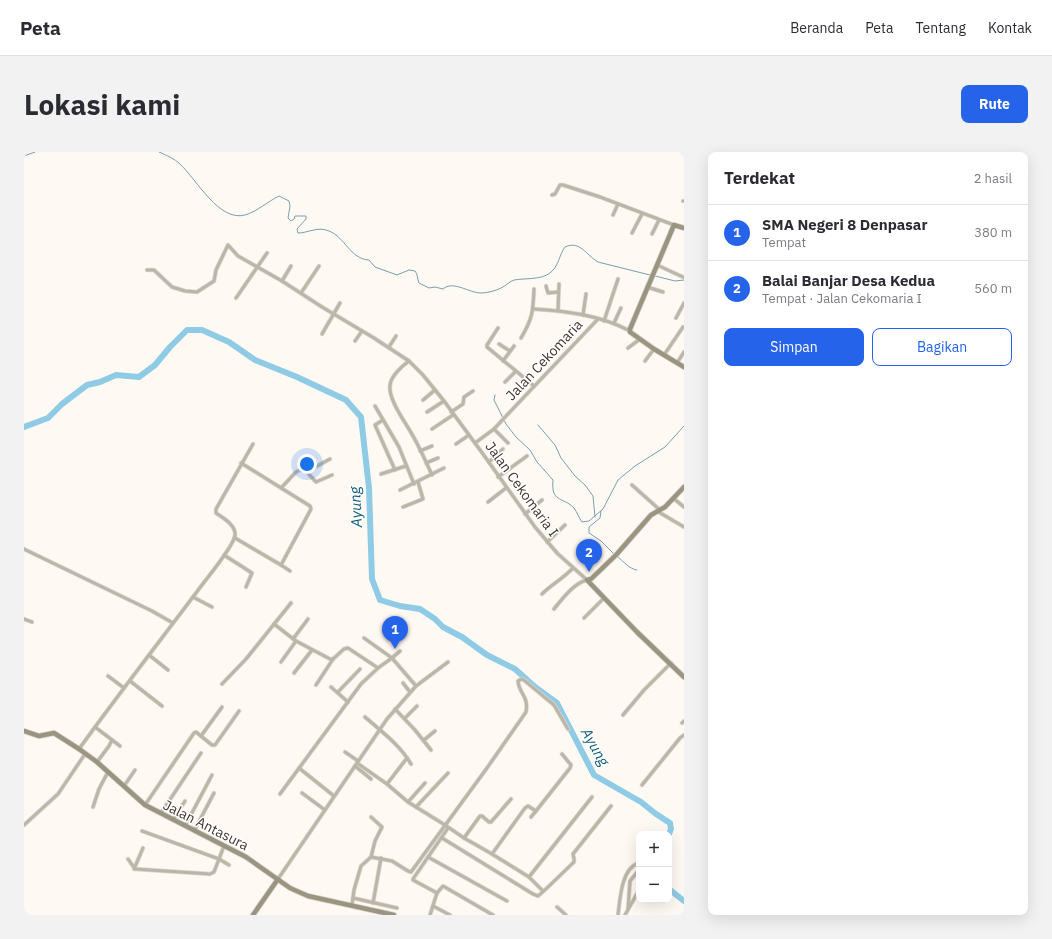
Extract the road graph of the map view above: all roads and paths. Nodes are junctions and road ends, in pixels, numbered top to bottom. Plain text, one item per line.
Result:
1 (552, 195) dead end
2 (618, 204) junction
3 (642, 214) junction
4 (614, 215) dead end
5 (659, 220) junction
6 (674, 225) junction
7 (684, 228) edge
8 (632, 233) dead end
9 (652, 234) dead end
10 (267, 253) dead end
11 (657, 265) junction
12 (291, 266) dead end
13 (319, 266) dead end
14 (258, 268) junction
15 (147, 270) dead end
16 (683, 277) dead end
17 (618, 279) dead end
18 (282, 281) junction
19 (559, 284) dead end
20 (546, 286) dead end
21 (647, 287) junction
22 (534, 289) dead end
23 (558, 292) junction
24 (663, 292) dead end
25 (301, 293) junction
26 (586, 294) dead end
27 (236, 298) dead end
28 (340, 303) dead end
29 (684, 303) edge
30 (683, 307) edge
31 (621, 308) dead end
32 (533, 309) junction
33 (558, 311) junction
34 (334, 314) junction
35 (583, 315) junction
36 (676, 318) dead end
37 (598, 319) junction
38 (604, 321) junction
39 (614, 323) junction
40 (683, 327) edge
41 (498, 328) dead end
42 (362, 331) junction
43 (630, 331) junction
44 (322, 334) dead end
45 (396, 336) dead end
46 (521, 338) dead end
47 (640, 339) junction
48 (355, 341) dead end
49 (499, 344) dead end
50 (514, 346) dead end
51 (389, 347) junction
52 (628, 348) dead end
53 (654, 349) junction
54 (510, 351) junction
55 (684, 352) edge
56 (664, 355) junction
57 (409, 361) junction
58 (503, 361) junction
59 (645, 361) dead end
60 (677, 363) junction
61 (684, 367) edge
62 (516, 371) junction
63 (505, 382) dead end
64 (534, 386) junction
65 (435, 390) junction
66 (472, 391) dead end
67 (423, 400) dead end
68 (444, 401) junction
69 (376, 406) dead end
70 (427, 412) dead end
71 (452, 413) junction
72 (383, 420) junction
73 (432, 429) dead end
74 (494, 429) junction
75 (469, 435) junction
76 (475, 443) junction
77 (508, 443) dead end
78 (253, 444) dead end
79 (456, 444) dead end
80 (432, 446) dead end
81 (503, 449) dead end
82 (420, 451) junction
83 (527, 456) dead end
84 (438, 458) dead end
85 (330, 459) dead end
86 (489, 462) junction
87 (241, 463) junction
88 (426, 463) junction
89 (406, 466) junction
90 (444, 468) dead end
91 (395, 470) junction
92 (306, 471) junction
93 (381, 474) dead end
94 (332, 475) dead end
95 (432, 475) junction
96 (498, 477) junction
97 (418, 482) junction
98 (414, 484) junction
99 (632, 485) dead end
100 (684, 487) edge
101 (281, 488) junction
102 (506, 488) junction
103 (400, 490) dead end
104 (673, 498) junction
105 (542, 500) dead end
106 (488, 502) dead end
107 (403, 507) dead end
108 (684, 507) edge
109 (658, 510) junction
110 (525, 514) junction
111 (565, 525) dead end
112 (684, 527) edge
113 (234, 538) junction
114 (547, 542) junction
115 (24, 550) edge
116 (224, 555) junction
117 (281, 565) junction
118 (574, 568) junction
119 (290, 571) dead end
120 (587, 580) junction
121 (246, 587) dead end
122 (542, 594) dead end
123 (193, 597) junction
124 (604, 598) junction
125 (291, 603) dead end
126 (212, 607) dead end
127 (554, 609) dead end
128 (584, 618) dead end
129 (24, 619) edge
130 (308, 619) dead end
131 (32, 622) dead end
132 (173, 623) junction
133 (274, 624) junction
134 (364, 638) dead end
135 (295, 640) junction
136 (312, 650) junction
137 (400, 651) dead end
138 (149, 655) junction
139 (392, 658) junction
140 (333, 659) junction
141 (281, 662) dead end
142 (448, 662) dead end
143 (671, 663) junction
144 (378, 668) junction
145 (360, 669) dead end
146 (168, 670) dead end
147 (294, 673) dead end
148 (108, 676) dead end
149 (684, 676) edge
150 (130, 681) junction
151 (404, 683) dead end
152 (222, 684) dead end
153 (316, 684) dead end
154 (331, 686) dead end
155 (416, 686) junction
156 (124, 688) junction
157 (338, 692) junction
158 (410, 692) junction
159 (348, 702) junction
160 (162, 706) dead end
161 (417, 706) dead end
162 (222, 707) dead end
163 (394, 709) junction
164 (239, 711) dead end
165 (623, 715) dead end
166 (365, 717) dead end
167 (405, 718) junction
168 (95, 727) junction
169 (380, 729) junction
170 (568, 729) dead end
171 (24, 731) edge
172 (435, 731) dead end
173 (684, 735) edge
174 (201, 736) junction
175 (112, 740) junction
176 (424, 740) junction
177 (120, 746) dead end
178 (79, 749) junction
179 (431, 750) dead end
180 (345, 752) dead end
181 (201, 753) dead end
182 (85, 754) junction
183 (562, 754) dead end
184 (407, 758) junction
185 (97, 762) junction
186 (356, 763) junction
187 (411, 764) dead end
188 (299, 768) junction
189 (136, 770) dead end
190 (108, 772) junction
191 (448, 773) dead end
192 (212, 775) dead end
193 (371, 779) dead end
194 (425, 782) dead end
195 (387, 784) junction
196 (642, 785) dead end
197 (124, 786) junction
198 (214, 793) dead end
199 (302, 793) dead end
200 (280, 794) dead end
201 (334, 796) junction
202 (592, 797) dead end
203 (511, 799) dead end
204 (185, 801) dead end
205 (408, 802) junction
206 (145, 805) junction
207 (611, 806) dead end
208 (93, 807) dead end
209 (416, 807) junction
210 (325, 810) junction
211 (536, 811) junction
212 (161, 813) junction
213 (371, 817) dead end
214 (531, 817) dead end
215 (173, 820) junction
216 (24, 825) edge
217 (185, 826) junction
218 (447, 826) junction
219 (142, 831) dead end
220 (194, 831) junction
221 (442, 838) junction
222 (464, 838) junction
223 (224, 846) junction
224 (143, 848) dead end
225 (492, 854) junction
226 (372, 857) junction
227 (428, 857) junction
228 (381, 858) junction
229 (128, 859) dead end
230 (219, 859) junction
231 (636, 864) edge
232 (229, 865) dead end
233 (134, 868) junction
234 (636, 874) edge
235 (529, 877) junction
236 (278, 879) junction
237 (543, 891) junction
238 (437, 893) junction
239 (636, 895) edge
240 (353, 898) junction
241 (507, 901) dead end
242 (373, 903) junction
243 (352, 905) junction
244 (433, 906) junction
245 (397, 908) dead end
246 (557, 908) dead end
247 (628, 908) junction
248 (253, 915) edge
249 (394, 915) edge
250 (430, 915) edge
251 (450, 915) edge
252 (493, 915) edge
253 (566, 915) edge
254 (618, 915) edge
255 (625, 915) edge

1 - 2 street
2 - 3 street
2 - 4 street
3 - 5 street
3 - 8 street
5 - 6 street
5 - 9 street
6 - 7 street
6 - 11 street
10 - 14 street
11 - 16 street
11 - 21 street
12 - 18 street
13 - 25 street
14 - 15 street, Jalan Cekomaria I
14 - 18 street, Jalan Cekomaria I
14 - 27 street
17 - 38 street
18 - 25 street, Jalan Cekomaria I
19 - 23 street
20 - 23 street
21 - 24 street
21 - 43 street
22 - 32 street
23 - 33 street
25 - 34 street, Jalan Cekomaria I
26 - 35 street
28 - 34 street
29 - 30 street
30 - 36 street
31 - 39 street
32 - 33 street
32 - 46 street
33 - 35 street
34 - 42 street, Jalan Cekomaria I
34 - 44 street
35 - 37 street
37 - 38 street
37 - 64 street, Jalan Cekomaria
38 - 39 street
39 - 43 street
40 - 56 street
41 - 58 street
42 - 48 street
42 - 51 street, Jalan Cekomaria I
43 - 47 street
45 - 51 street
47 - 52 street
47 - 53 street
49 - 54 street
50 - 54 street
51 - 57 street, Jalan Cekomaria I
53 - 56 street
53 - 59 street
54 - 58 street
55 - 60 street
56 - 60 street
57 - 65 street, Jalan Cekomaria I
57 - 82 street
58 - 62 street
60 - 61 street
62 - 63 street
62 - 64 street
64 - 74 street, Jalan Cekomaria
65 - 67 street
65 - 68 street, Jalan Cekomaria I
66 - 71 street
68 - 70 street
68 - 71 street, Jalan Cekomaria I
69 - 72 street
71 - 73 street
71 - 75 street, Jalan Cekomaria I
72 - 89 street
72 - 91 street
74 - 76 street, Jalan Cekomaria
74 - 77 street
75 - 76 street, Jalan Cekomaria I
75 - 79 street
76 - 86 street, Jalan Cekomaria I
78 - 87 street
80 - 82 street
81 - 86 street
82 - 88 street
83 - 96 street
84 - 88 street
85 - 92 street
86 - 96 street, Jalan Cekomaria I
87 - 101 street
87 - 113 street
88 - 95 street
89 - 91 street
89 - 98 street
90 - 95 street
91 - 93 street
92 - 94 street
92 - 101 street
95 - 97 street
96 - 102 street, Jalan Cekomaria I
97 - 98 street
97 - 107 street
98 - 103 street
99 - 109 street
100 - 104 street
101 - 117 street
102 - 106 street
102 - 110 street, Jalan Cekomaria I
104 - 108 street
104 - 109 street
105 - 110 street
109 - 112 street
109 - 120 street
110 - 114 street, Jalan Cekomaria I
111 - 114 street
113 - 116 street
113 - 117 street
114 - 118 street, Jalan Cekomaria I
115 - 132 street
116 - 121 street
116 - 123 street
117 - 119 street
118 - 120 street, Jalan Cekomaria I
118 - 122 street
120 - 124 street
120 - 127 street
123 - 126 street
123 - 132 street
124 - 128 street
124 - 143 street
125 - 133 street
129 - 131 street
130 - 135 street
132 - 138 street
133 - 135 street
133 - 152 street
134 - 139 street
135 - 136 street
135 - 141 street
136 - 140 street
136 - 147 street
137 - 139 street
138 - 146 street
138 - 150 street
139 - 144 street
139 - 155 street
140 - 144 street
140 - 153 street
142 - 155 street
143 - 149 street
143 - 165 street
144 - 159 street
145 - 157 street
148 - 156 street
150 - 156 street
150 - 160 street
151 - 158 street
154 - 157 street
155 - 158 street
156 - 168 street
157 - 159 street
158 - 163 street
159 - 188 street
161 - 167 street
162 - 174 street
163 - 167 street
163 - 169 street
164 - 174 street
166 - 169 street
167 - 176 street
168 - 175 street
168 - 178 street
169 - 184 street
169 - 186 street
170 - 218 street
171 - 178 street, Jalan Antasura
172 - 176 street
173 - 196 street
174 - 206 street
175 - 177 street
175 - 185 street
176 - 179 street
178 - 182 street, Jalan Antasura
180 - 186 street
181 - 212 street
182 - 185 street, Jalan Antasura
182 - 216 street
183 - 211 street
184 - 187 street
184 - 195 street
185 - 190 street, Jalan Antasura
186 - 193 street
186 - 195 street
186 - 201 street
188 - 200 street
188 - 201 street
189 - 197 street
190 - 197 street, Jalan Antasura
190 - 208 street
191 - 209 street
192 - 217 street
194 - 205 street
195 - 205 street
197 - 206 street, Jalan Antasura
198 - 220 street
199 - 210 street
201 - 210 street
202 - 235 street
203 - 222 street
204 - 215 street
205 - 209 street
206 - 212 street, Jalan Antasura
207 - 237 street
209 - 218 street
210 - 236 street
211 - 214 street
211 - 225 street
212 - 215 street, Jalan Antasura
213 - 226 street
215 - 217 street, Jalan Antasura
217 - 220 street, Jalan Antasura
218 - 221 street
218 - 222 street
218 - 228 street
219 - 230 street
220 - 223 street, Jalan Antasura
221 - 227 street
221 - 237 street
222 - 225 street
223 - 230 street
223 - 236 street, Jalan Antasura
224 - 233 street
225 - 235 street
226 - 228 street
226 - 240 street
227 - 238 street
227 - 241 street
228 - 242 street
229 - 233 street
230 - 232 street
230 - 233 street
231 - 254 street
234 - 247 street
235 - 237 street
236 - 243 street, Jalan Antasura
236 - 248 street
238 - 244 street
238 - 252 street
239 - 247 street
240 - 242 street
240 - 243 street
242 - 245 street
243 - 249 street, Jalan Antasura
244 - 250 street
244 - 251 street
246 - 253 street
247 - 255 street

